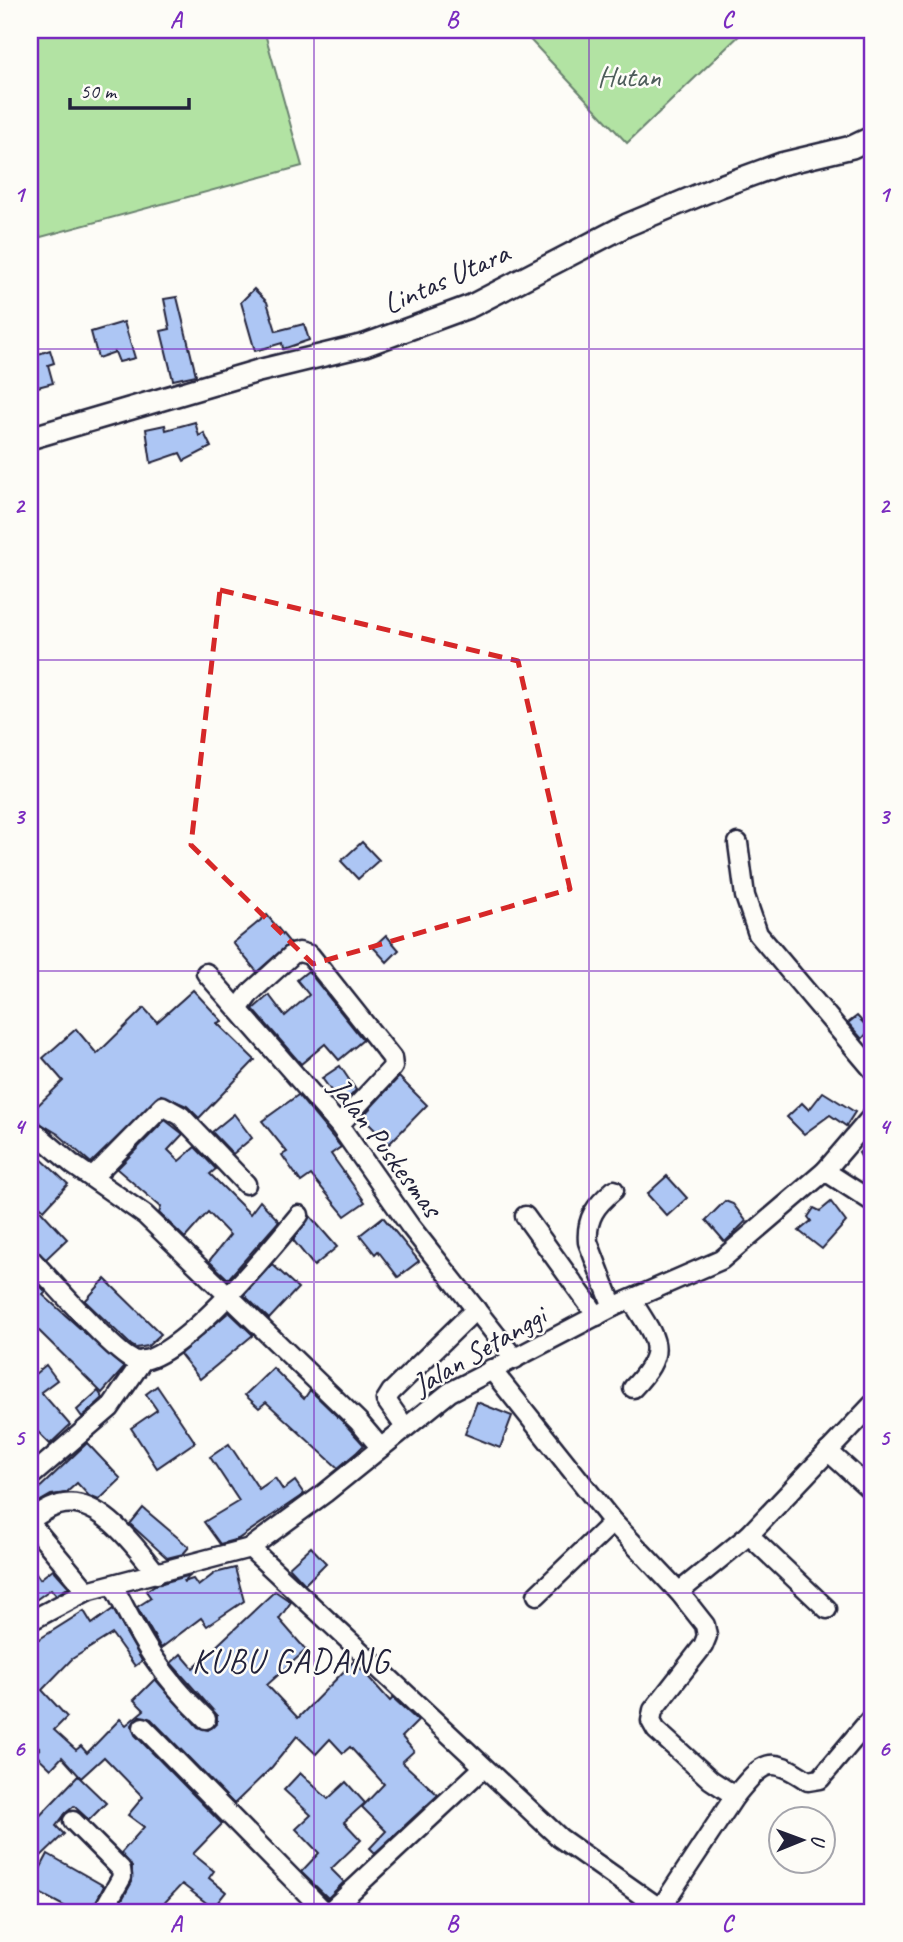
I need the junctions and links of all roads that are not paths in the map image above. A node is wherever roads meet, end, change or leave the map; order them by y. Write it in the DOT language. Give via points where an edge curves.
graph roads {
  1 [pos="873,137"];
  2 [pos="30,438"];
  3 [pos="738,843"];
  4 [pos="206,973"];
  5 [pos="238,1009"];
  6 [pos="873,1070"];
  7 [pos="873,1115"];
  8 [pos="339,1125"];
  9 [pos="30,1128"];
  10 [pos="825,1171"];
  11 [pos="93,1177"];
  12 [pos="246,1184"];
  13 [pos="614,1190"];
  14 [pos="873,1202"];
  15 [pos="299,1215"];
  16 [pos="525,1216"];
  17 [pos="30,1258"];
  18 [pos="229,1299"];
  19 [pos="632,1301"];
  20 [pos="476,1309"];
  21 [pos="605,1312"];
  22 [pos="515,1359"];
  23 [pos="143,1360"];
  24 [pos="491,1370"];
  25 [pos="633,1388"];
  26 [pos="873,1404"];
  27 [pos="405,1427"];
  28 [pos="380,1447"];
  29 [pos="828,1451"];
  30 [pos="30,1477"];
  31 [pos="873,1492"];
  32 [pos="30,1522"];
  33 [pos="613,1522"];
  34 [pos="749,1535"];
  35 [pos="250,1548"];
  36 [pos="158,1574"];
  37 [pos="113,1585"];
  38 [pos="88,1591"];
  39 [pos="680,1592"];
  40 [pos="537,1595"];
  41 [pos="828,1609"];
  42 [pos="30,1621"];
  43 [pos="873,1716"];
  44 [pos="205,1719"];
  45 [pos="143,1727"];
  46 [pos="483,1768"];
  47 [pos="735,1796"];
  48 [pos="73,1821"];
  49 [pos="663,1911"];
  50 [pos="102,1912"];
  51 [pos="327,1912"];
  1 -- 2 [label="street, Lintas Utara" via="718,187 627,225 471,306 365,345 258,371"];
  3 -- 6 [label="street" via="745,897 758,934"];
  4 -- 5 [label="street, Jalan Puskesmas"];
  5 -- 8 [label="street, Jalan Puskesmas"];
  5 -- 8 [label="street" via="293,954 310,955 392,1058 393,1068"];
  7 -- 10 [label="street, Jalan Setanggi"];
  8 -- 20 [label="street, Jalan Puskesmas"];
  9 -- 11 [label="street"];
  10 -- 14 [label="street"];
  10 -- 19 [label="street, Jalan Setanggi" via="721,1260"];
  11 -- 12 [label="street" via="163,1106 181,1116"];
  11 -- 18 [label="street" via="145,1215"];
  13 -- 21 [label="street" via="591,1214 587,1233"];
  15 -- 18 [label="street"];
  16 -- 21 [label="street"];
  17 -- 23 [label="street" via="110,1341 132,1360"];
  18 -- 23 [label="street" via="163,1351"];
  18 -- 28 [label="street"];
  19 -- 21 [label="street, Jalan Setanggi"];
  19 -- 25 [label="street" via="656,1349 654,1363"];
  20 -- 22 [label="street, Jalan Puskesmas"];
  20 -- 27 [label="street" via="386,1400"];
  21 -- 22 [label="street, Jalan Setanggi"];
  22 -- 24 [label="street, Jalan Setanggi"];
  23 -- 30 [label="street" via="110,1408"];
  24 -- 27 [label="street, Jalan Setanggi" via="450,1392"];
  24 -- 33 [label="street"];
  26 -- 29 [label="street"];
  27 -- 28 [label="street, Jalan Setanggi"];
  28 -- 35 [label="street, Jalan Setanggi"];
  29 -- 31 [label="street"];
  29 -- 34 [label="street"];
  32 -- 36 [label="street" via="56,1505 83,1506 120,1527"];
  32 -- 38 [label="street"];
  33 -- 39 [label="street"];
  33 -- 40 [label="street"];
  34 -- 39 [label="street"];
  34 -- 41 [label="street"];
  35 -- 36 [label="street, Jalan Setanggi"];
  35 -- 46 [label="street"];
  36 -- 37 [label="street, Jalan Setanggi"];
  37 -- 38 [label="street, Jalan Setanggi"];
  37 -- 44 [label="street" via="150,1658"];
  38 -- 42 [label="street, Jalan Setanggi"];
  39 -- 47 [label="street" via="705,1625 707,1636 653,1710 652,1725"];
  43 -- 47 [label="street" via="820,1779 808,1782 789,1768 768,1764"];
  45 -- 51 [label="street"];
  46 -- 49 [label="street" via="560,1838"];
  46 -- 51 [label="street"];
  47 -- 49 [label="street"];
  48 -- 50 [label="street" via="121,1869 122,1877"];
}
